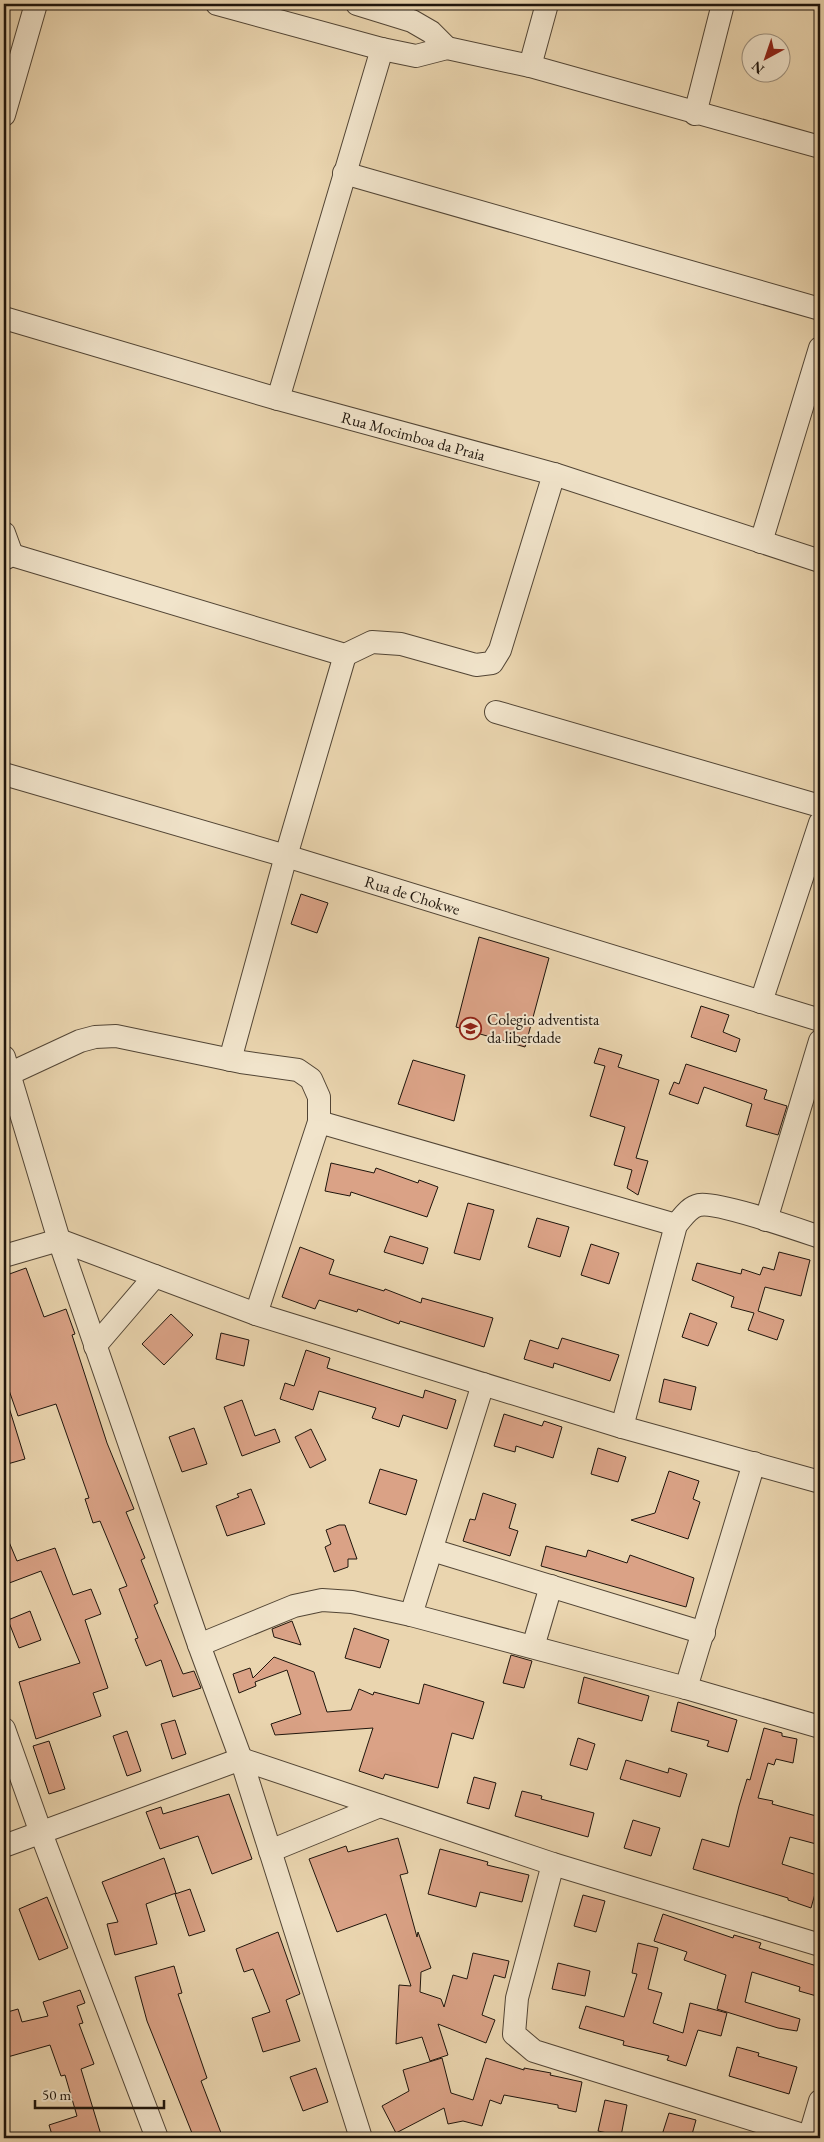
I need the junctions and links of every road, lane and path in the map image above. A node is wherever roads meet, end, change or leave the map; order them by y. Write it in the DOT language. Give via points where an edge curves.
graph roads {
  1 [pos="36,4"];
  2 [pos="217,4"];
  3 [pos="547,4"];
  4 [pos="723,4"];
  5 [pos="365,5"];
  6 [pos="447,48"];
  7 [pos="382,49"];
  8 [pos="530,66"];
  9 [pos="695,114"];
  10 [pos="4,115"];
  11 [pos="820,148"];
  12 [pos="344,173"];
  13 [pos="820,310"];
  14 [pos="4,318"];
  15 [pos="820,348"];
  16 [pos="278,399"];
  17 [pos="554,474"];
  18 [pos="4,533"];
  19 [pos="761,542"];
  20 [pos="8,557"];
  21 [pos="820,561"];
  22 [pos="345,655"];
  23 [pos="496,712"];
  24 [pos="4,774"];
  25 [pos="820,806"];
  26 [pos="820,823"];
  27 [pos="286,856"];
  28 [pos="761,1002"];
  29 [pos="820,1020"];
  30 [pos="820,1041"];
  31 [pos="230,1060"];
  32 [pos="6,1065"];
  33 [pos="319,1122"];
  34 [pos="766,1220"];
  35 [pos="676,1225"];
  36 [pos="820,1237"];
  37 [pos="58,1240"];
  38 [pos="4,1256"];
  39 [pos="155,1276"];
  40 [pos="256,1314"];
  41 [pos="95,1346"];
  42 [pos="483,1384"];
  43 [pos="622,1427"];
  44 [pos="754,1462"];
  45 [pos="820,1482"];
  46 [pos="432,1550"];
  47 [pos="551,1586"];
  48 [pos="412,1615"];
  49 [pos="704,1633"];
  50 [pos="199,1645"];
  51 [pos="533,1647"];
  52 [pos="686,1688"];
  53 [pos="820,1726"];
  54 [pos="4,1729"];
  55 [pos="241,1759"];
  56 [pos="380,1806"];
  57 [pos="41,1833"];
  58 [pos="4,1846"];
  59 [pos="270,1851"];
  60 [pos="552,1864"];
  61 [pos="820,1945"];
  62 [pos="820,2101"];
  63 [pos="809,2137"];
  64 [pos="157,2138"];
  65 [pos="362,2138"];
  1 -- 10 [label="street"];
  2 -- 7 [label="street"];
  3 -- 8 [label="street"];
  4 -- 9 [label="street"];
  5 -- 6 [label="street" via="412,21 431,32"];
  6 -- 7 [label="street" via="416,56"];
  6 -- 8 [label="street"];
  7 -- 12 [label="street"];
  8 -- 9 [label="street"];
  9 -- 11 [label="street"];
  12 -- 13 [label="street"];
  12 -- 16 [label="street"];
  14 -- 16 [label="street, Rua Mocimboa da Praia"];
  15 -- 19 [label="street"];
  16 -- 17 [label="street, Rua Mocimboa da Praia"];
  17 -- 19 [label="street, Rua Mocimboa da Praia"];
  17 -- 22 [label="street" via="500,650 492,663 476,666 401,644 372,642"];
  18 -- 20 [label="street"];
  19 -- 21 [label="street, Rua Mocimboa da Praia"];
  20 -- 22 [label="street"];
  22 -- 27 [label="street"];
  23 -- 25 [label="street"];
  24 -- 27 [label="street, Rua de Chokwe"];
  26 -- 28 [label="street"];
  27 -- 28 [label="street, Rua de Chokwe"];
  27 -- 31 [label="street"];
  28 -- 29 [label="street, Rua de Chokwe"];
  30 -- 34 [label="street"];
  31 -- 32 [label="street" via="103,1036"];
  31 -- 33 [label="street" via="298,1070 311,1079 319,1097"];
  32 -- 37 [label="street"];
  33 -- 35 [label="street"];
  33 -- 40 [label="street"];
  34 -- 35 [label="street" via="702,1204 695,1206"];
  34 -- 36 [label="street"];
  35 -- 43 [label="street"];
  37 -- 38 [label="street"];
  37 -- 39 [label="street"];
  37 -- 41 [label="street"];
  39 -- 40 [label="street"];
  39 -- 41 [label="street"];
  40 -- 42 [label="street"];
  41 -- 50 [label="street"];
  42 -- 43 [label="street"];
  42 -- 46 [label="street"];
  43 -- 44 [label="street"];
  44 -- 45 [label="street"];
  44 -- 49 [label="street"];
  46 -- 47 [label="street"];
  46 -- 48 [label="street"];
  47 -- 49 [label="street"];
  47 -- 51 [label="street"];
  48 -- 50 [label="street" via="352,1602 322,1600 294,1606"];
  48 -- 51 [label="street"];
  49 -- 52 [label="street"];
  50 -- 55 [label="street"];
  51 -- 52 [label="street"];
  52 -- 53 [label="street"];
  54 -- 57 [label="street"];
  55 -- 56 [label="street"];
  55 -- 57 [label="street"];
  55 -- 59 [label="street"];
  56 -- 59 [label="street"];
  56 -- 60 [label="street"];
  57 -- 58 [label="street"];
  57 -- 64 [label="street"];
  59 -- 65 [label="street"];
  60 -- 61 [label="street"];
  60 -- 63 [label="street" via="517,1998 514,2034 534,2051"];
  62 -- 63 [label="street"];
}
